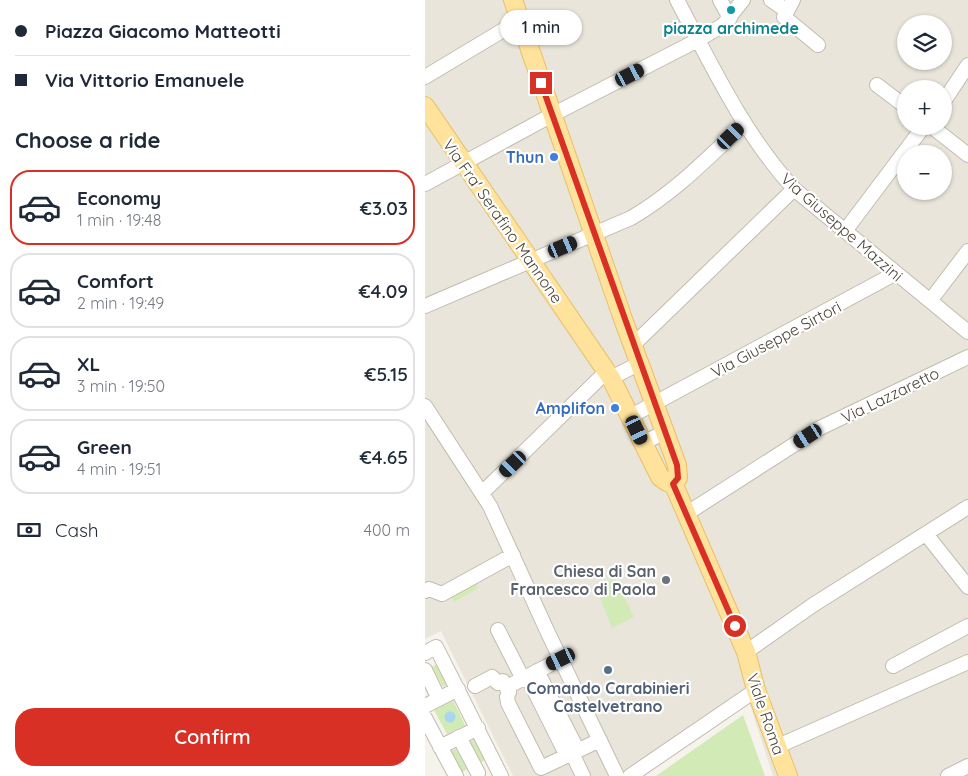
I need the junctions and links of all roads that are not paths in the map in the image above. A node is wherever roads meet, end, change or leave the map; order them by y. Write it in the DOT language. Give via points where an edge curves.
graph roads {
  1 [pos="513,0"];
  2 [pos="677,0"];
  3 [pos="720,0"];
  4 [pos="743,0"];
  5 [pos="771,0"];
  6 [pos="790,5"];
  7 [pos="730,18"];
  8 [pos="520,20"];
  9 [pos="699,40"];
  10 [pos="818,45"];
  11 [pos="968,65"];
  12 [pos="425,77"];
  13 [pos="877,84"];
  14 [pos="952,89"];
  15 [pos="897,100"];
  16 [pos="425,106"];
  17 [pos="552,115"];
  18 [pos="744,124"];
  19 [pos="917,135"];
  20 [pos="942,135"];
  21 [pos="968,155"];
  22 [pos="463,163"];
  23 [pos="425,184"];
  24 [pos="794,189"];
  25 [pos="845,231"];
  26 [pos="594,234"];
  27 [pos="968,251"];
  28 [pos="531,261"];
  29 [pos="896,273"];
  30 [pos="930,301"];
  31 [pos="425,306"];
  32 [pos="968,332"];
  33 [pos="633,345"];
  34 [pos="968,357"];
  35 [pos="640,364"];
  36 [pos="609,375"];
  37 [pos="655,404"];
  38 [pos="425,406"];
  39 [pos="631,416"];
  40 [pos="665,432"];
  41 [pos="643,443"];
  42 [pos="673,484"];
  43 [pos="483,493"];
  44 [pos="968,507"];
  45 [pos="686,514"];
  46 [pos="926,534"];
  47 [pos="513,555"];
  48 [pos="968,587"];
  49 [pos="425,591"];
  50 [pos="968,626"];
  51 [pos="498,630"];
  52 [pos="746,652"];
  53 [pos="425,653"];
  54 [pos="561,659"];
  55 [pos="968,662"];
  56 [pos="893,666"];
  57 [pos="425,670"];
  58 [pos="529,675"];
  59 [pos="475,686"];
  60 [pos="507,687"];
  61 [pos="458,689"];
  62 [pos="756,690"];
  63 [pos="439,699"];
  64 [pos="425,706"];
  65 [pos="425,718"];
  66 [pos="478,728"];
  67 [pos="459,737"];
  68 [pos="600,740"];
  69 [pos="440,747"];
  70 [pos="777,747"];
  71 [pos="572,753"];
  72 [pos="968,766"];
  73 [pos="499,770"];
  74 [pos="476,775"];
  75 [pos="456,776"];
  76 [pos="583,776"];
  77 [pos="617,776"];
  78 [pos="630,776"];
  79 [pos="788,776"];
  80 [pos="948,776"];
  1 -- 8 [label="main road"];
  2 -- 9 [label="street, Via Giuseppe Mazzini"];
  3 -- 7 [label="street"];
  4 -- 7 [label="street"];
  5 -- 6 [label="street"];
  6 -- 10 [label="street" via="784,17"];
  7 -- 9 [label="street"];
  8 -- 12 [label="street"];
  8 -- 17 [label="main road"];
  9 -- 17 [label="street"];
  9 -- 18 [label="street, Via Giuseppe Mazzini"];
  11 -- 14 [label="street"];
  13 -- 15 [label="street"];
  16 -- 22 [label="main road, Via Fra' Serafino Mannone"];
  17 -- 22 [label="street"];
  17 -- 26 [label="main road"];
  18 -- 24 [label="street, Via Giuseppe Mazzini" via="776,170"];
  18 -- 26 [label="street" via="658,202"];
  19 -- 25 [label="street"];
  20 -- 21 [label="street"];
  22 -- 23 [label="street"];
  22 -- 28 [label="main road, Via Fra' Serafino Mannone"];
  24 -- 25 [label="street, Via Giuseppe Mazzini"];
  24 -- 33 [label="street"];
  25 -- 29 [label="street, Via Giuseppe Mazzini"];
  26 -- 28 [label="street"];
  26 -- 33 [label="main road"];
  27 -- 30 [label="street"];
  28 -- 31 [label="street"];
  28 -- 36 [label="main road, Via Fra' Serafino Mannone"];
  29 -- 30 [label="street, Via Giuseppe Mazzini"];
  29 -- 37 [label="street, Via Giuseppe Sirtori"];
  30 -- 32 [label="street, Via Giuseppe Mazzini"];
  33 -- 35 [label="main road"];
  34 -- 45 [label="street, Via Lazzaretto" via="821,428"];
  35 -- 36 [label="street"];
  35 -- 37 [label="main road"];
  36 -- 39 [label="main road, Via Fra' Serafino Mannone"];
  36 -- 43 [label="street"];
  37 -- 39 [label="street, Via Giuseppe Sirtori"];
  37 -- 40 [label="main road"];
  38 -- 43 [label="street"];
  39 -- 41 [label="main road, Via Fra' Serafino Mannone"];
  40 -- 41 [label="street"];
  40 -- 42 [label="main road" via="679,472"];
  41 -- 42 [label="main road, Via Fra' Serafino Mannone" via="660,477"];
  42 -- 45 [label="main road, Viale Roma"];
  43 -- 47 [label="street"];
  44 -- 46 [label="street"];
  45 -- 52 [label="main road, Viale Roma"];
  46 -- 48 [label="street"];
  46 -- 52 [label="street" via="813,605"];
  47 -- 49 [label="street" via="442,594 429,589"];
  47 -- 54 [label="street"];
  50 -- 56 [label="street"];
  51 -- 58 [label="street"];
  52 -- 62 [label="main road, Viale Roma"];
  53 -- 61 [label="street" via="436,647"];
  54 -- 58 [label="street"];
  54 -- 68 [label="street"];
  55 -- 70 [label="street"];
  57 -- 63 [label="street"];
  58 -- 60 [label="street"];
  58 -- 71 [label="street" via="564,750"];
  59 -- 60 [label="street" via="492,677 499,683 503,681"];
  60 -- 71 [label="street" via="508,703 541,768"];
  61 -- 63 [label="street"];
  61 -- 66 [label="street"];
  62 -- 70 [label="main road, Viale Roma"];
  62 -- 78 [label="street"];
  63 -- 64 [label="street"];
  65 -- 69 [label="street"];
  66 -- 67 [label="street"];
  66 -- 73 [label="street"];
  67 -- 69 [label="street"];
  67 -- 74 [label="street"];
  68 -- 71 [label="street"];
  68 -- 77 [label="street"];
  69 -- 75 [label="street"];
  70 -- 79 [label="main road, Viale Roma"];
  71 -- 76 [label="street"];
  72 -- 80 [label="street"];
  73 -- 74 [label="street"];
}
